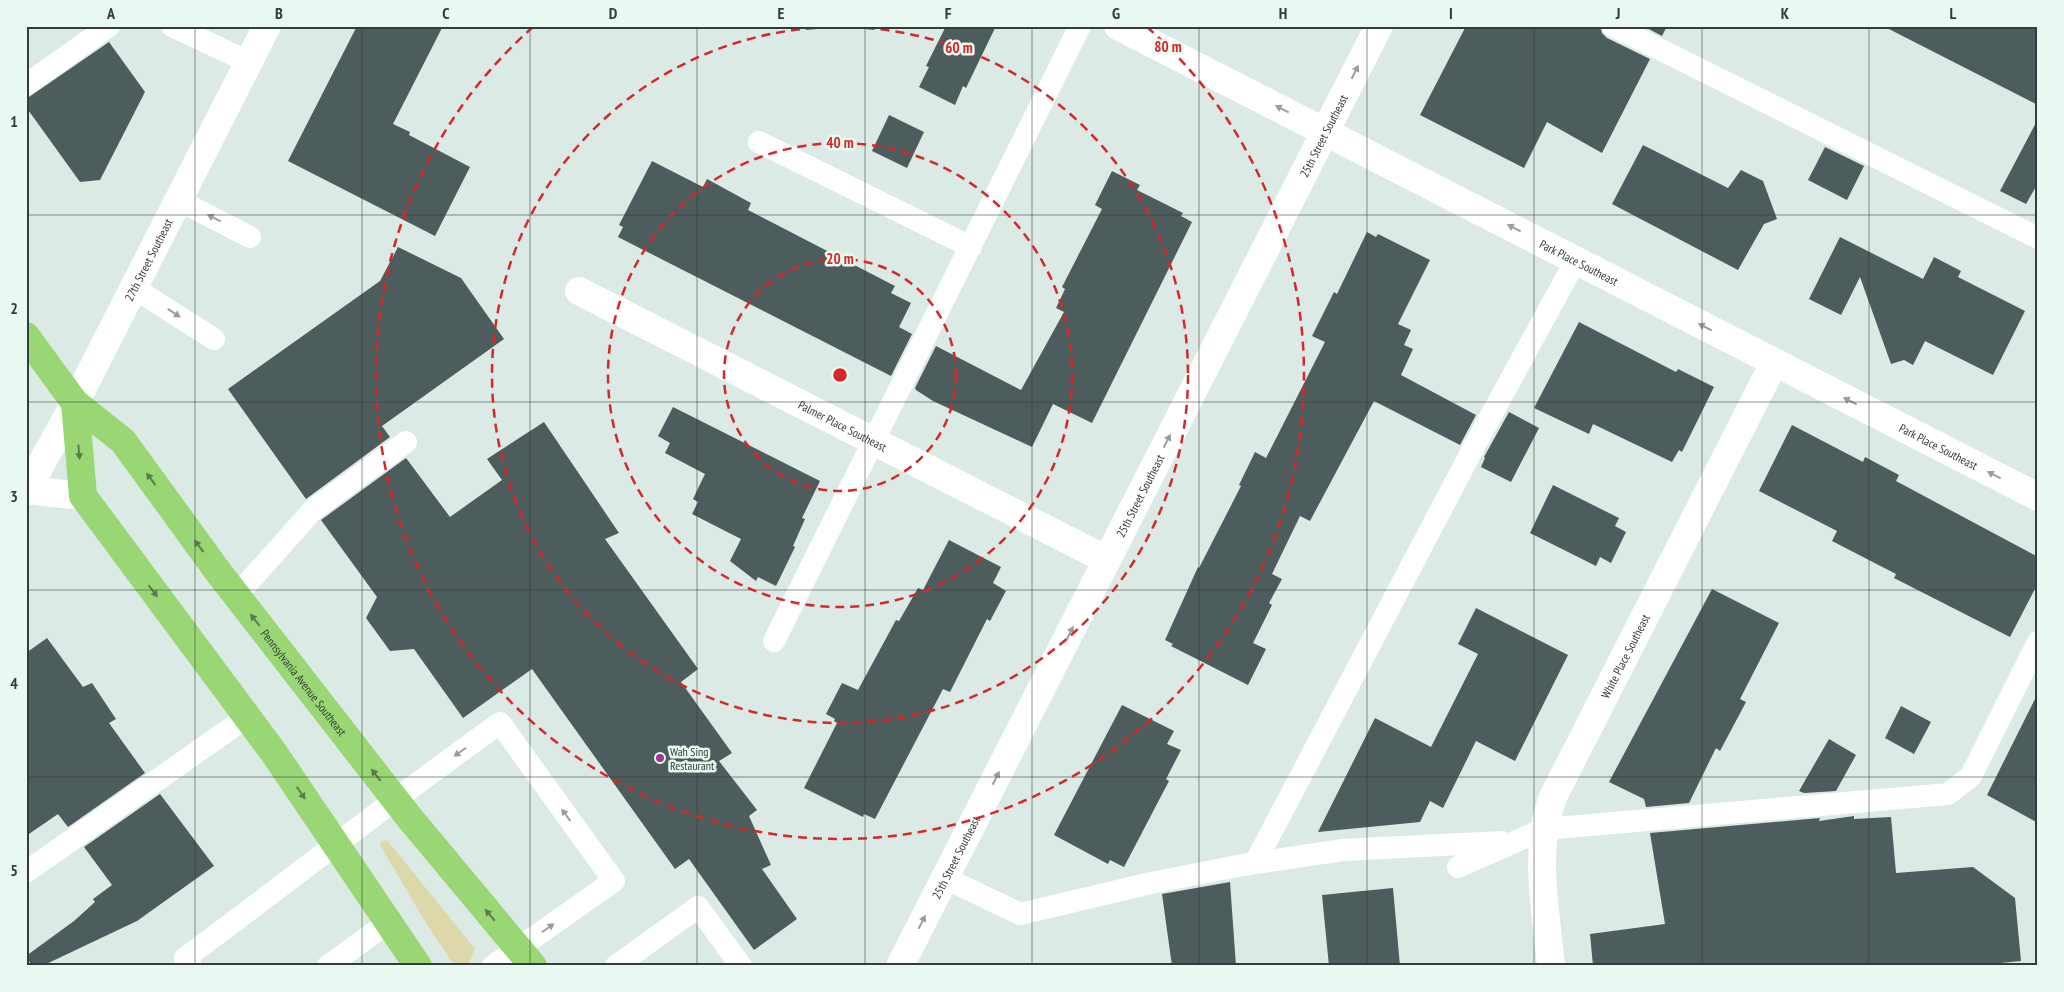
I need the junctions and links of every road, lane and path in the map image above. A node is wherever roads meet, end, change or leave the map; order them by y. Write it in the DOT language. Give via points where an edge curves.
graph roads {
  1 [pos="109,26"];
  2 [pos="267,26"];
  3 [pos="1080,26"];
  4 [pos="1118,26"];
  5 [pos="1379,26"];
  6 [pos="1613,26"];
  7 [pos="174,27"];
  8 [pos="248,62"];
  9 [pos="26,85"];
  10 [pos="1325,131"];
  11 [pos="759,142"];
  12 [pos="178,200"];
  13 [pos="250,236"];
  14 [pos="2038,238"];
  15 [pos="971,247"];
  16 [pos="1576,260"];
  17 [pos="134,288"];
  18 [pos="579,291"];
  19 [pos="26,336"];
  20 [pos="214,339"];
  21 [pos="1774,363"];
  22 [pos="75,403"];
  23 [pos="875,441"];
  24 [pos="406,442"];
  25 [pos="26,490"];
  26 [pos="83,496"];
  27 [pos="2038,497"];
  28 [pos="1107,560"];
  29 [pos="236,596"];
  30 [pos="774,641"];
  31 [pos="2038,642"];
  32 [pos="247,717"];
  33 [pos="394,798"];
  34 [pos="1544,829"];
  35 [pos="1518,841"];
  36 [pos="337,846"];
  37 [pos="1254,863"];
  38 [pos="1458,867"];
  39 [pos="26,872"];
  40 [pos="945,878"];
  41 [pos="389,922"];
  42 [pos="525,957"];
  43 [pos="190,966"];
  44 [pos="328,966"];
  45 [pos="418,966"];
  46 [pos="494,966"];
  47 [pos="616,966"];
  48 [pos="741,966"];
  49 [pos="900,966"];
  50 [pos="1551,966"];
  1 -- 9 [label="lane"];
  2 -- 8 [label="street, 27th Street Southeast"];
  3 -- 15 [label="lane"];
  10 -- 4 [label="street, Park Place Southeast, one-way"];
  10 -- 5 [label="street, 25th Street Southeast, one-way"];
  6 -- 14 [label="lane"];
  7 -- 8 [label="lane"];
  8 -- 12 [label="street, 27th Street Southeast"];
  16 -- 10 [label="street, Park Place Southeast, one-way"];
  28 -- 10 [label="street, 25th Street Southeast, one-way"];
  11 -- 15 [label="lane"];
  13 -- 12 [label="lane, one-way"];
  12 -- 17 [label="street, 27th Street Southeast"];
  15 -- 23 [label="lane"];
  21 -- 16 [label="street, Park Place Southeast, one-way"];
  16 -- 37 [label="lane"];
  17 -- 20 [label="lane, one-way"];
  17 -- 22 [label="street, 27th Street Southeast"];
  18 -- 23 [label="street, Palmer Place Southeast"];
  19 -- 22 [label="highway, Pennsylvania Avenue Southeast"];
  27 -- 21 [label="street, Park Place Southeast, one-way"];
  21 -- 34 [label="street, White Place Southeast" via="1558,785"];
  22 -- 25 [label="street, 27th Street Southeast"];
  22 -- 26 [label="highway, one-way"];
  29 -- 22 [label="highway, Pennsylvania Avenue Southeast, one-way" via="123,441"];
  23 -- 28 [label="street, Palmer Place Southeast"];
  23 -- 30 [label="lane"];
  24 -- 29 [label="lane" via="313,510"];
  25 -- 26 [label="street"];
  26 -- 32 [label="highway, one-way"];
  40 -- 28 [label="street, 25th Street Southeast, one-way"];
  33 -- 29 [label="highway, Pennsylvania Avenue Southeast, one-way"];
  31 -- 34 [label="lane" via="1971,776 1948,794"];
  32 -- 36 [label="highway, one-way"];
  32 -- 39 [label="lane"];
  33 -- 36 [label="lane"];
  42 -- 33 [label="highway, Pennsylvania Avenue Southeast, one-way"];
  42 -- 33 [label="lane, one-way" via="614,881 500,723"];
  34 -- 35 [label="lane"];
  34 -- 50 [label="street, White Place Southeast" via="1540,860"];
  35 -- 37 [label="lane" via="1343,850"];
  35 -- 38 [label="lane"];
  36 -- 41 [label="highway"];
  36 -- 43 [label="lane" via="185,958"];
  37 -- 40 [label="lane" via="1020,914"];
  49 -- 40 [label="street, 25th Street Southeast, one-way"];
  41 -- 44 [label="lane"];
  41 -- 45 [label="highway"];
  42 -- 46 [label="lane"];
  47 -- 48 [label="lane" via="698,907"];
}
